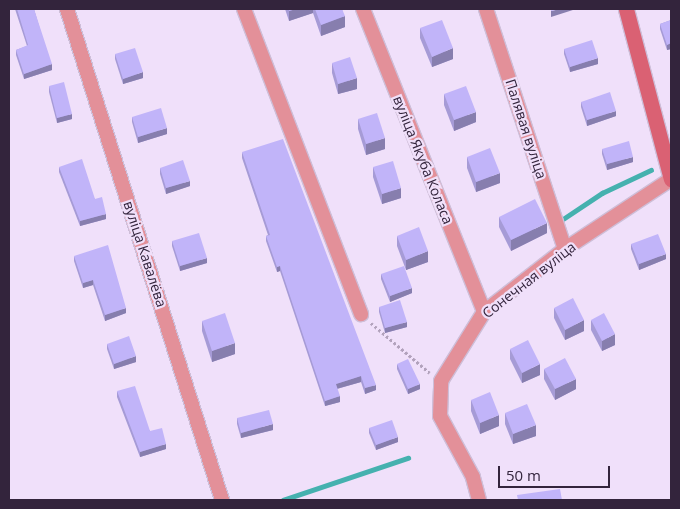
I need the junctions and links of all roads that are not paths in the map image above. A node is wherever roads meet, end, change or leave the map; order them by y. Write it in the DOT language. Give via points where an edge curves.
graph roads {
  1 [pos="67,9"];
  2 [pos="244,9"];
  3 [pos="363,9"];
  4 [pos="486,9"];
  5 [pos="626,9"];
  6 [pos="671,179"];
  7 [pos="565,249"];
  8 [pos="484,312"];
  9 [pos="361,314"];
  10 [pos="222,500"];
  11 [pos="479,500"];
  1 -- 10 [label="street, вуліца Кавалёва"];
  2 -- 9 [label="street"];
  3 -- 8 [label="street, вуліца Якуба Коласа"];
  4 -- 7 [label="street, Палявая вуліца"];
  5 -- 6 [label="street"];
  6 -- 7 [label="street, Сонечная вуліца"];
  7 -- 8 [label="street, Сонечная вуліца"];
  8 -- 11 [label="street, Сонечная вуліца" via="440,381 440,416 473,478"];
}
